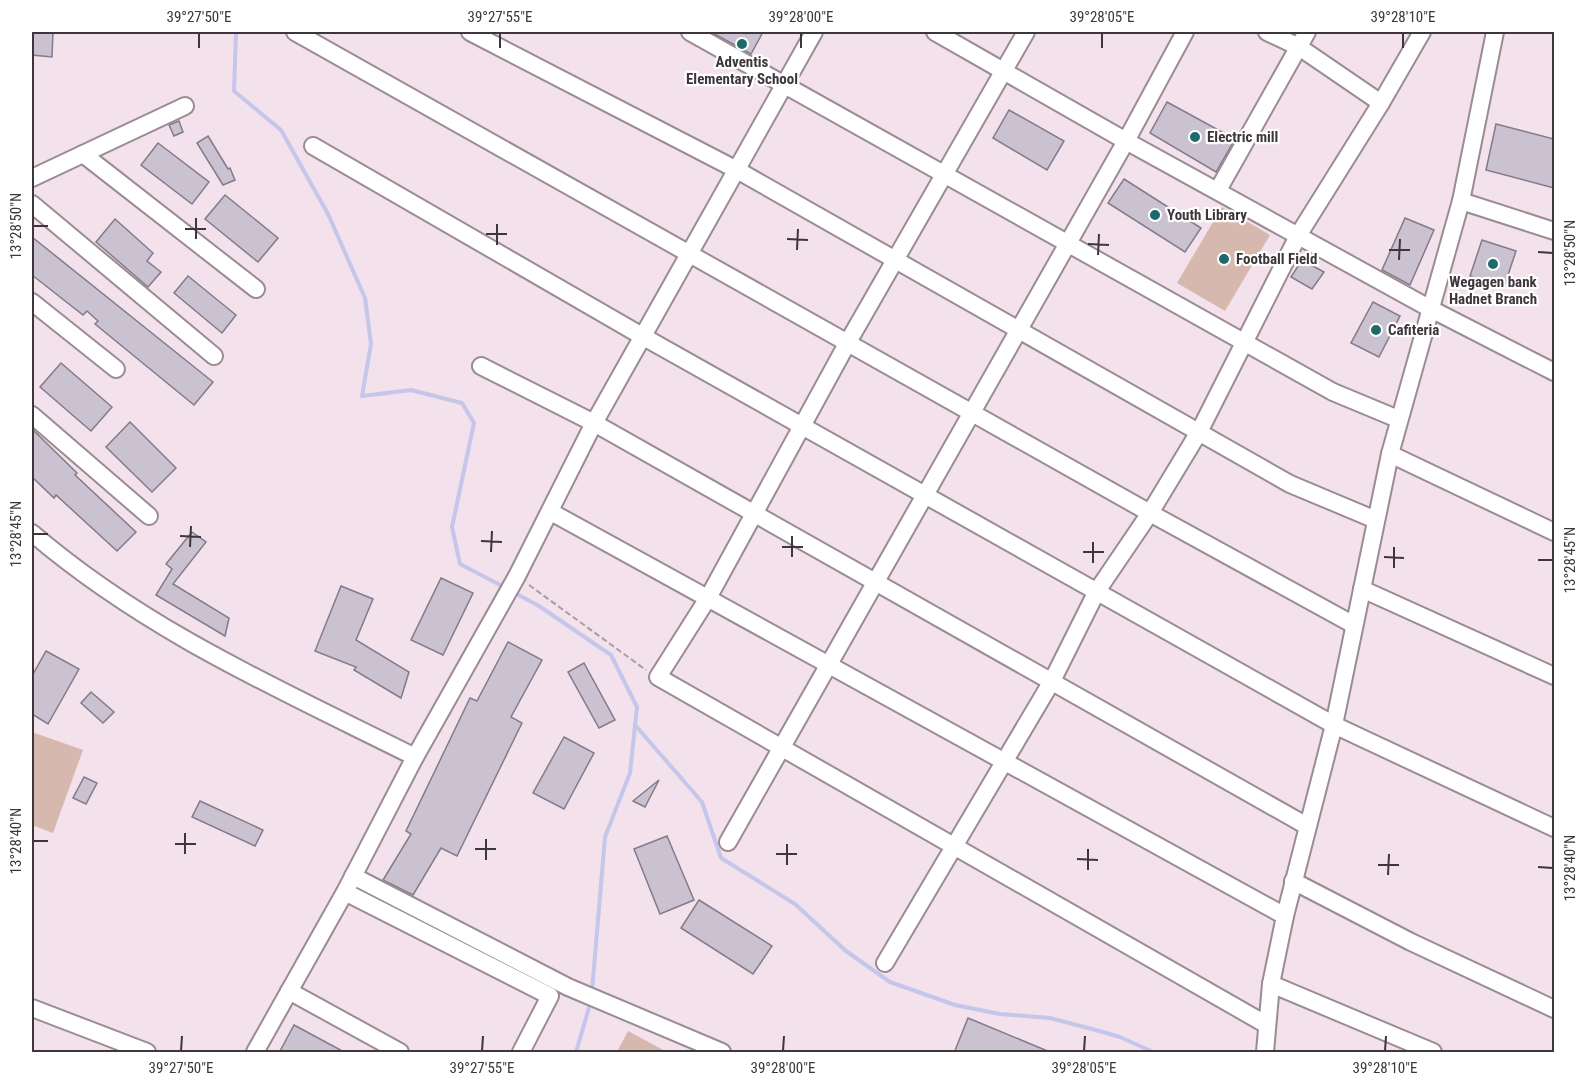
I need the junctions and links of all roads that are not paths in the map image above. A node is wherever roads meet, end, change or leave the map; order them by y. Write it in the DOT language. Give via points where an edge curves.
graph roads {
  1 [pos="295,32"];
  2 [pos="471,32"];
  3 [pos="690,32"];
  4 [pos="814,32"];
  5 [pos="936,32"];
  6 [pos="1026,32"];
  7 [pos="1185,32"];
  8 [pos="1267,32"];
  9 [pos="1307,32"];
  10 [pos="1422,32"];
  11 [pos="1495,32"];
  12 [pos="1299,47"];
  13 [pos="1005,70"];
  14 [pos="786,85"];
  15 [pos="1381,103"];
  16 [pos="185,106"];
  17 [pos="1126,141"];
  18 [pos="313,146"];
  19 [pos="83,154"];
  20 [pos="737,170"];
  21 [pos="946,173"];
  22 [pos="32,178"];
  23 [pos="1218,190"];
  24 [pos="1461,201"];
  25 [pos="32,204"];
  26 [pos="1554,231"];
  27 [pos="1299,234"];
  28 [pos="1067,244"];
  29 [pos="688,254"];
  30 [pos="896,260"];
  31 [pos="256,289"];
  32 [pos="32,302"];
  33 [pos="1429,308"];
  34 [pos="1019,330"];
  35 [pos="642,336"];
  36 [pos="848,342"];
  37 [pos="1243,342"];
  38 [pos="214,356"];
  39 [pos="481,366"];
  40 [pos="116,369"];
  41 [pos="1554,372"];
  42 [pos="972,411"];
  43 [pos="32,415"];
  44 [pos="1398,419"];
  45 [pos="594,423"];
  46 [pos="802,426"];
  47 [pos="1199,432"];
  48 [pos="1390,454"];
  49 [pos="926,496"];
  50 [pos="551,512"];
  51 [pos="1150,513"];
  52 [pos="755,514"];
  53 [pos="149,516"];
  54 [pos="1376,520"];
  55 [pos="1554,532"];
  56 [pos="32,533"];
  57 [pos="877,582"];
  58 [pos="1362,589"];
  59 [pos="1097,591"];
  60 [pos="708,598"];
  61 [pos="1354,625"];
  62 [pos="829,665"];
  63 [pos="1554,676"];
  64 [pos="1052,681"];
  65 [pos="1334,725"];
  66 [pos="780,747"];
  67 [pos="415,756"];
  68 [pos="1003,760"];
  69 [pos="1307,826"];
  70 [pos="1554,828"];
  71 [pos="728,842"];
  72 [pos="954,846"];
  73 [pos="353,876"];
  74 [pos="1293,881"];
  75 [pos="345,892"];
  76 [pos="1285,916"];
  77 [pos="885,963"];
  78 [pos="1271,984"];
  79 [pos="289,991"];
  80 [pos="32,1008"];
  81 [pos="1554,1010"];
  82 [pos="1267,1025"];
  83 [pos="380,1048"];
  84 [pos="147,1053"];
  85 [pos="255,1053"];
  86 [pos="400,1053"];
  87 [pos="521,1053"];
  88 [pos="722,1053"];
  89 [pos="1265,1053"];
  90 [pos="1433,1053"];
  1 -- 29 [label="street"];
  2 -- 20 [label="street"];
  3 -- 14 [label="street"];
  4 -- 14 [label="street"];
  5 -- 13 [label="street"];
  6 -- 13 [label="street"];
  7 -- 17 [label="street"];
  8 -- 12 [label="street"];
  9 -- 12 [label="street"];
  10 -- 15 [label="street"];
  11 -- 24 [label="street"];
  12 -- 15 [label="street"];
  12 -- 23 [label="street"];
  13 -- 17 [label="street"];
  13 -- 21 [label="street"];
  14 -- 20 [label="street"];
  14 -- 21 [label="street"];
  15 -- 27 [label="street"];
  16 -- 19 [label="street"];
  17 -- 23 [label="street"];
  17 -- 28 [label="street"];
  18 -- 35 [label="street"];
  19 -- 22 [label="street"];
  19 -- 31 [label="street"];
  20 -- 29 [label="street"];
  20 -- 30 [label="street"];
  21 -- 28 [label="street"];
  21 -- 30 [label="street"];
  23 -- 27 [label="street"];
  24 -- 26 [label="street"];
  24 -- 33 [label="street"];
  25 -- 38 [label="street"];
  27 -- 33 [label="street"];
  27 -- 37 [label="street"];
  28 -- 34 [label="street"];
  28 -- 37 [label="street"];
  29 -- 35 [label="street"];
  29 -- 36 [label="street"];
  30 -- 34 [label="street"];
  30 -- 36 [label="street"];
  32 -- 40 [label="street"];
  33 -- 41 [label="street"];
  33 -- 44 [label="street"];
  34 -- 42 [label="street"];
  34 -- 47 [label="street"];
  35 -- 45 [label="street"];
  35 -- 46 [label="street"];
  36 -- 42 [label="street"];
  36 -- 46 [label="street"];
  37 -- 44 [label="street" via="1333,392"];
  37 -- 47 [label="street"];
  39 -- 45 [label="street"];
  42 -- 49 [label="street"];
  42 -- 51 [label="street"];
  43 -- 53 [label="street"];
  44 -- 48 [label="street"];
  45 -- 50 [label="street"];
  45 -- 52 [label="street"];
  46 -- 49 [label="street"];
  46 -- 52 [label="street"];
  47 -- 51 [label="street"];
  47 -- 54 [label="street" via="1290,484"];
  48 -- 54 [label="street"];
  48 -- 55 [label="street"];
  49 -- 57 [label="street"];
  49 -- 59 [label="street"];
  50 -- 60 [label="street"];
  50 -- 67 [label="street"];
  51 -- 59 [label="street"];
  51 -- 61 [label="street"];
  52 -- 57 [label="street"];
  52 -- 60 [label="street"];
  54 -- 58 [label="street"];
  56 -- 67 [label="street" via="82,575 171,633"];
  57 -- 62 [label="street"];
  57 -- 64 [label="street"];
  58 -- 61 [label="street"];
  58 -- 63 [label="street"];
  59 -- 64 [label="street"];
  59 -- 65 [label="street"];
  60 -- 62 [label="street"];
  60 -- 66 [label="street" via="658,677"];
  61 -- 65 [label="street"];
  62 -- 66 [label="street"];
  62 -- 68 [label="street"];
  64 -- 68 [label="street"];
  64 -- 69 [label="street"];
  65 -- 69 [label="street"];
  65 -- 70 [label="street"];
  66 -- 71 [label="street"];
  66 -- 72 [label="street"];
  67 -- 73 [label="street"];
  68 -- 72 [label="street"];
  68 -- 76 [label="street"];
  69 -- 74 [label="street"];
  72 -- 77 [label="street"];
  72 -- 82 [label="street"];
  73 -- 75 [label="street"];
  73 -- 88 [label="street" via="568,987"];
  74 -- 76 [label="street"];
  74 -- 81 [label="street"];
  75 -- 79 [label="street"];
  75 -- 87 [label="street" via="550,996"];
  76 -- 78 [label="street"];
  78 -- 82 [label="street"];
  78 -- 90 [label="street"];
  79 -- 83 [label="street"];
  79 -- 85 [label="street"];
  80 -- 84 [label="street"];
  82 -- 89 [label="street"];
  83 -- 86 [label="street"];
}
